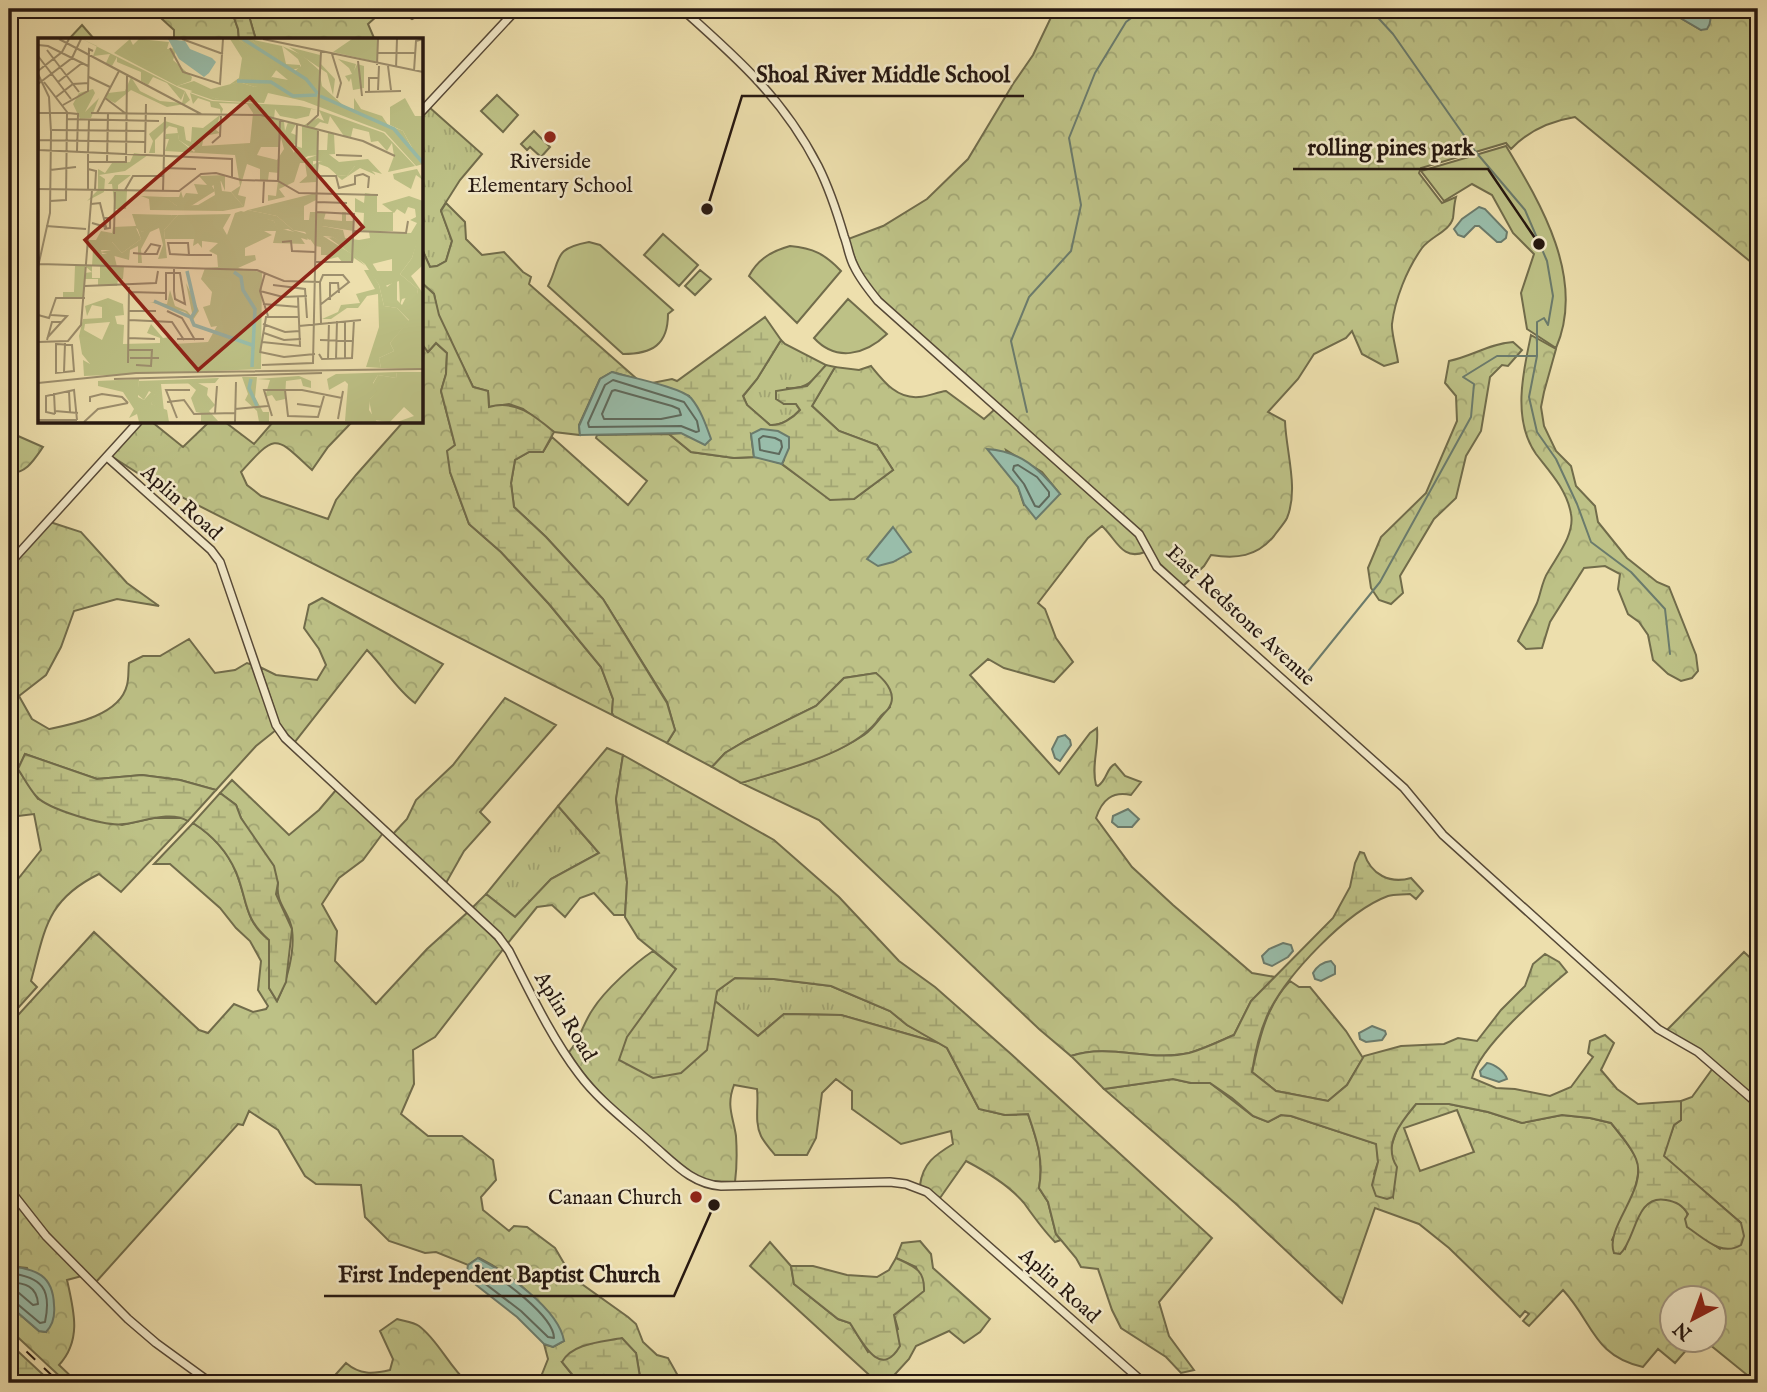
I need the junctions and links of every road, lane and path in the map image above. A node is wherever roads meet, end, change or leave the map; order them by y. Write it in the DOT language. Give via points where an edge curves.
graph roads {
  1 [pos="517,9"];
  2 [pos="682,9"];
  3 [pos="424,109"];
  4 [pos="136,424"];
  5 [pos="107,457"];
  6 [pos="9,564"];
  7 [pos="1758,1104"];
  8 [pos="9,1189"];
  9 [pos="211,1383"];
  10 [pos="1144,1383"];
  1 -- 3 [label="street"];
  2 -- 7 [label="street, East Redstone Avenue" via="743,63 796,129 830,194 852,264 878,301 1139,534 1157,567 1404,788 1443,835 1658,1029 1698,1052"];
  4 -- 5 [label="street"];
  5 -- 6 [label="street"];
  5 -- 10 [label="street, Aplin Road" via="220,562 276,725 285,738 498,936 573,1065 624,1119 689,1175 707,1184 890,1182 927,1192"];
  8 -- 9 [label="street" via="46,1236 128,1319"];
}
